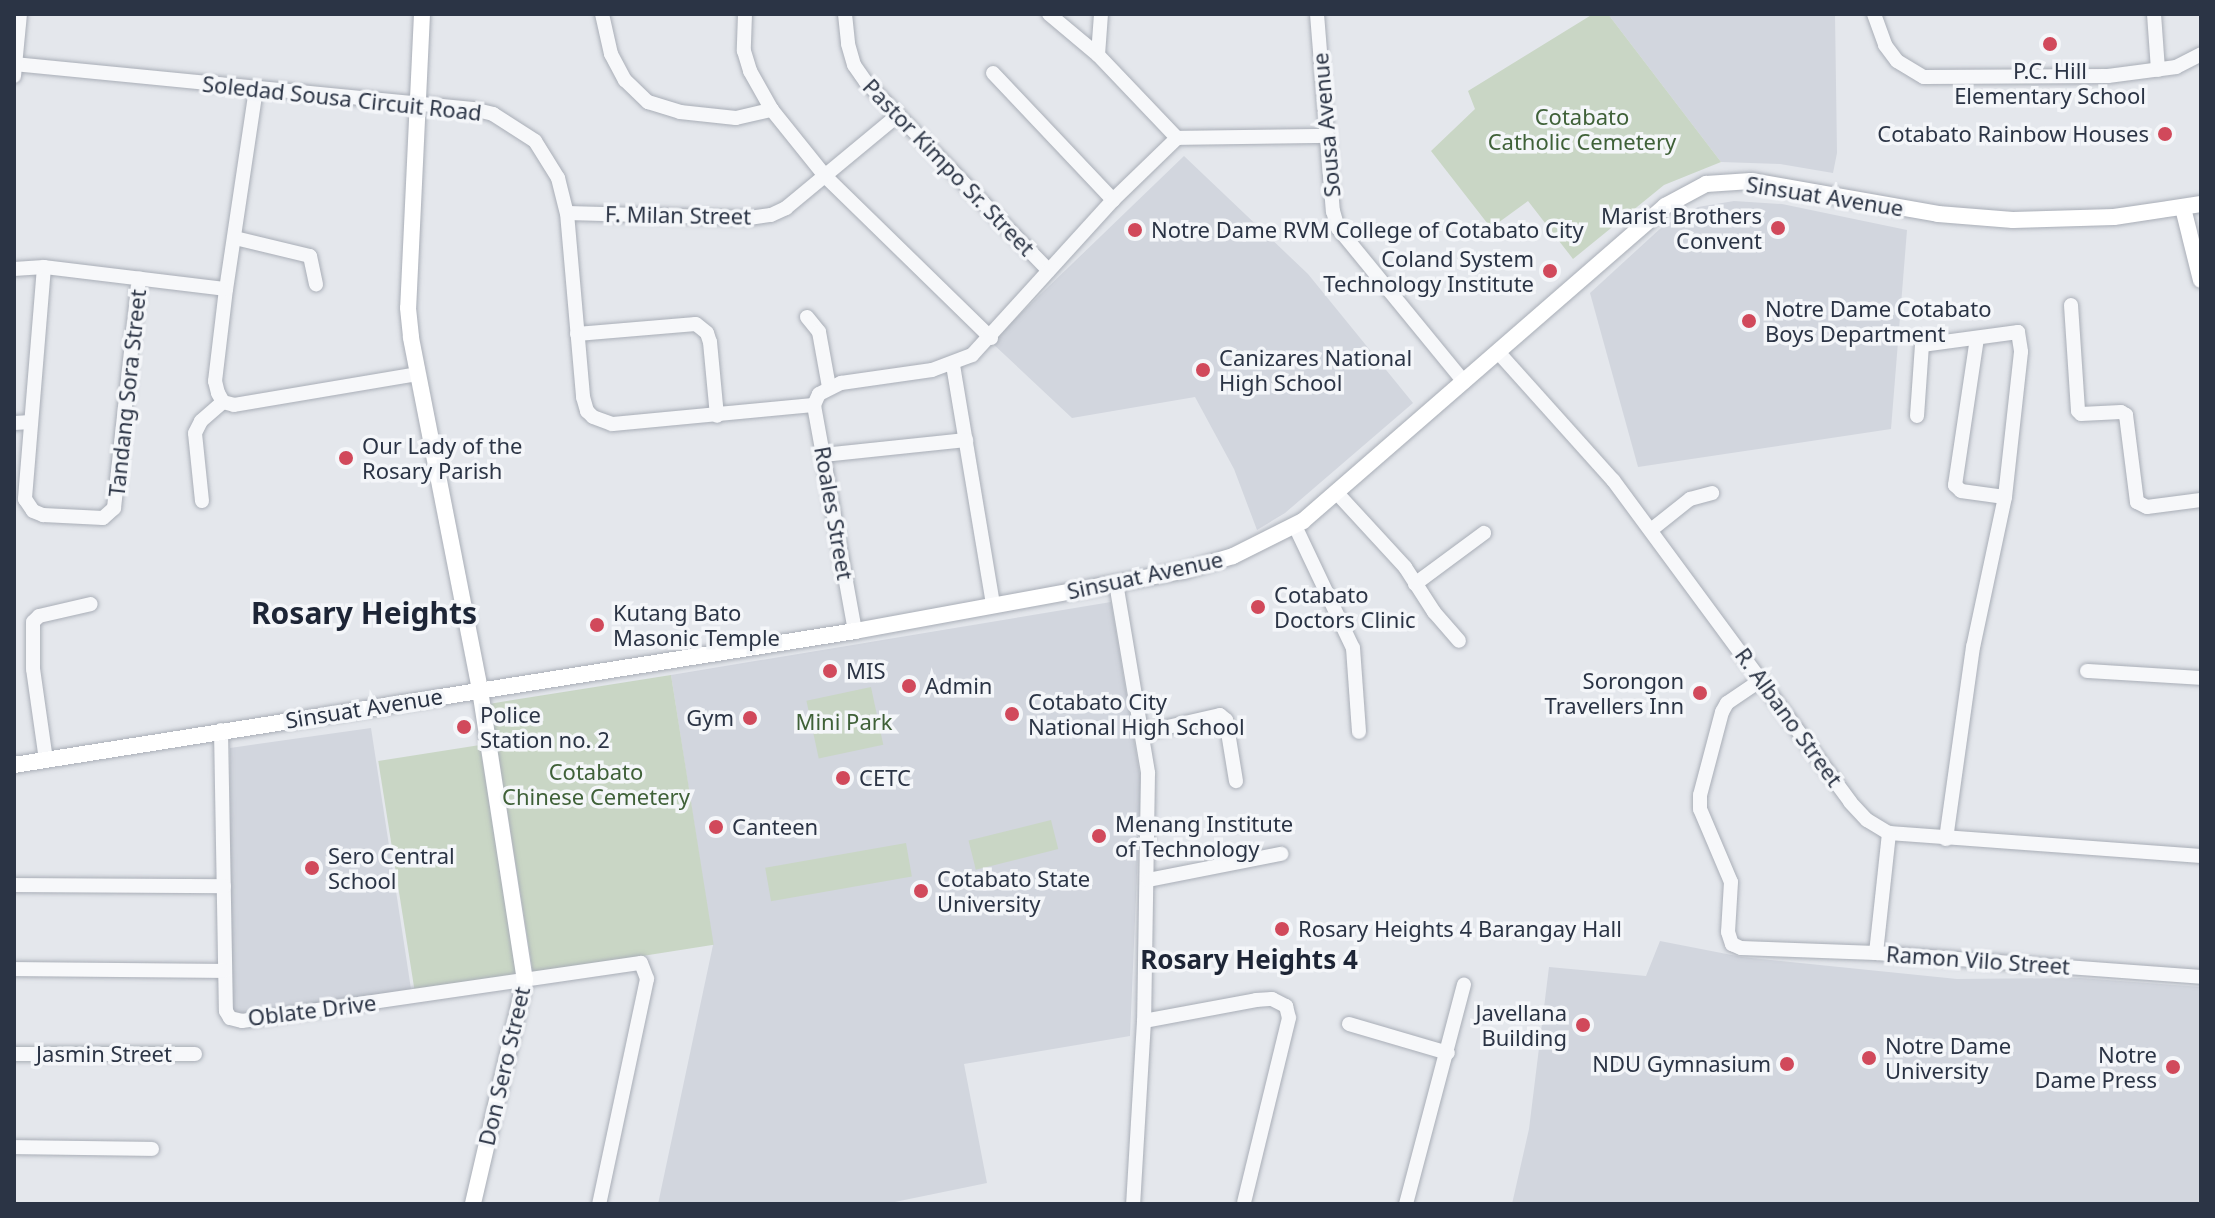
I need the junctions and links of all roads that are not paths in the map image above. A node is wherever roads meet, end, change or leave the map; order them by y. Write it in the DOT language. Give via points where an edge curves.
graph roads {
  1 [pos="20,14"];
  2 [pos="422,14"];
  3 [pos="602,14"];
  4 [pos="745,14"];
  5 [pos="845,14"];
  6 [pos="1049,14"];
  7 [pos="1101,14"];
  8 [pos="1317,14"];
  9 [pos="1874,14"];
  10 [pos="2154,14"];
  11 [pos="2201,54"];
  12 [pos="1098,55"];
  13 [pos="14,64"];
  14 [pos="2158,70"];
  15 [pos="993,73"];
  16 [pos="14,76"];
  17 [pos="256,89"];
  18 [pos="418,105"];
  19 [pos="772,110"];
  20 [pos="898,115"];
  21 [pos="1327,136"];
  22 [pos="1177,138"];
  23 [pos="825,176"];
  24 [pos="1113,200"];
  25 [pos="2201,204"];
  26 [pos="2183,208"];
  27 [pos="567,213"];
  28 [pos="235,238"];
  29 [pos="44,267"];
  30 [pos="14,269"];
  31 [pos="1048,270"];
  32 [pos="139,278"];
  33 [pos="2201,280"];
  34 [pos="316,284"];
  35 [pos="226,289"];
  36 [pos="2071,305"];
  37 [pos="807,317"];
  38 [pos="577,334"];
  39 [pos="991,338"];
  40 [pos="1977,338"];
  41 [pos="1498,352"];
  42 [pos="953,365"];
  43 [pos="417,374"];
  44 [pos="1464,382"];
  45 [pos="821,395"];
  46 [pos="223,402"];
  47 [pos="717,416"];
  48 [pos="1917,416"];
  49 [pos="31,422"];
  50 [pos="14,423"];
  51 [pos="966,440"];
  52 [pos="823,455"];
  53 [pos="1336,492"];
  54 [pos="1712,493"];
  55 [pos="2005,497"];
  56 [pos="2201,500"];
  57 [pos="202,501"];
  58 [pos="1295,526"];
  59 [pos="1651,530"];
  60 [pos="1484,533"];
  61 [pos="1116,583"];
  62 [pos="1415,584"];
  63 [pos="91,604"];
  64 [pos="993,605"];
  65 [pos="855,631"];
  66 [pos="1459,641"];
  67 [pos="2087,671"];
  68 [pos="2201,678"];
  69 [pos="1761,680"];
  70 [pos="480,690"];
  71 [pos="221,730"];
  72 [pos="1359,732"];
  73 [pos="1141,733"];
  74 [pos="46,760"];
  75 [pos="14,765"];
  76 [pos="1236,781"];
  77 [pos="1889,833"];
  78 [pos="1946,839"];
  79 [pos="1281,854"];
  80 [pos="2201,856"];
  81 [pos="1148,880"];
  82 [pos="14,885"];
  83 [pos="224,886"];
  84 [pos="1876,953"];
  85 [pos="14,969"];
  86 [pos="224,971"];
  87 [pos="2201,977"];
  88 [pos="525,980"];
  89 [pos="1464,985"];
  90 [pos="1144,1021"];
  91 [pos="1349,1024"];
  92 [pos="1448,1053"];
  93 [pos="14,1054"];
  94 [pos="195,1054"];
  95 [pos="14,1147"];
  96 [pos="152,1149"];
  97 [pos="1244,1202"];
  98 [pos="473,1204"];
  99 [pos="599,1204"];
  100 [pos="1133,1204"];
  101 [pos="1406,1204"];
  1 -- 13 [label="street"];
  2 -- 18 [label="main road, Don Sero Street"];
  3 -- 19 [label="street" via="611,54 625,80 648,102 680,112 736,118"];
  4 -- 19 [label="street" via="744,51"];
  5 -- 20 [label="street, Pastor Kimpo Sr. Street" via="854,65"];
  6 -- 12 [label="street"];
  7 -- 12 [label="street"];
  8 -- 21 [label="street, Sousa Avenue"];
  9 -- 14 [label="street" via="1897,61 1924,77 2065,78"];
  10 -- 14 [label="street"];
  11 -- 14 [label="street" via="2186,64"];
  12 -- 22 [label="street"];
  13 -- 16 [label="street"];
  13 -- 17 [label="street, Soledad Sousa Circuit Road"];
  15 -- 24 [label="street"];
  17 -- 18 [label="street, Soledad Sousa Circuit Road"];
  17 -- 28 [label="street"];
  18 -- 27 [label="street, Soledad Sousa Circuit Road" via="473,109 511,123 548,157"];
  18 -- 43 [label="main road, Don Sero Street" via="408,308"];
  19 -- 23 [label="street"];
  20 -- 23 [label="street, F. Milan Street"];
  20 -- 31 [label="street, Pastor Kimpo Sr. Street"];
  21 -- 22 [label="street"];
  21 -- 44 [label="street, Sousa Avenue" via="1338,228"];
  22 -- 24 [label="street"];
  23 -- 27 [label="street, F. Milan Street" via="786,208 760,217"];
  23 -- 39 [label="street"];
  24 -- 31 [label="street"];
  25 -- 26 [label="main road, Sinsuat Avenue"];
  26 -- 33 [label="main road"];
  26 -- 41 [label="main road, Sinsuat Avenue" via="2114,217 2013,220 1938,214 1751,181 1706,184 1665,206"];
  27 -- 38 [label="street, Soledad Sousa Circuit Road"];
  28 -- 34 [label="street" via="310,256"];
  28 -- 35 [label="street"];
  29 -- 30 [label="street"];
  29 -- 32 [label="street"];
  29 -- 49 [label="street"];
  31 -- 39 [label="street"];
  32 -- 35 [label="street"];
  32 -- 49 [label="street, Tandang Sora Street" via="114,508 103,518 33,511 25,499"];
  35 -- 46 [label="street" via="215,381"];
  36 -- 56 [label="street" via="2078,411 2126,415 2137,502 2147,507"];
  37 -- 45 [label="street, Roales Street" via="819,332"];
  38 -- 47 [label="street, Soledad Sousa Circuit Road" via="583,397 593,417 612,424"];
  38 -- 47 [label="street" via="691,324 703,328 710,342"];
  39 -- 42 [label="street"];
  40 -- 48 [label="street" via="1922,345"];
  40 -- 55 [label="street" via="1955,485 1961,491"];
  40 -- 55 [label="street" via="2013,330 2021,338"];
  41 -- 44 [label="main road, Sinsuat Avenue"];
  41 -- 59 [label="street, R. Albano Street"];
  42 -- 45 [label="street, Soledad Sousa Circuit Road"];
  42 -- 51 [label="street"];
  43 -- 46 [label="street" via="252,403"];
  43 -- 70 [label="main road, Don Sero Street"];
  44 -- 53 [label="main road, Sinsuat Avenue"];
  45 -- 47 [label="street, Soledad Sousa Circuit Road"];
  45 -- 52 [label="street, Roales Street"];
  46 -- 57 [label="street" via="195,433"];
  49 -- 50 [label="street"];
  51 -- 52 [label="street"];
  51 -- 64 [label="street"];
  52 -- 65 [label="street, Roales Street"];
  53 -- 58 [label="main road, Sinsuat Avenue"];
  53 -- 62 [label="street"];
  54 -- 59 [label="street" via="1680,505"];
  55 -- 78 [label="street" via="1973,647"];
  58 -- 61 [label="main road, Sinsuat Avenue" via="1233,556"];
  58 -- 72 [label="street" via="1353,648"];
  59 -- 69 [label="street, R. Albano Street"];
  60 -- 62 [label="street"];
  61 -- 64 [label="main road, Sinsuat Avenue"];
  61 -- 73 [label="street"];
  62 -- 66 [label="street"];
  63 -- 74 [label="street" via="33,622 33,669"];
  64 -- 65 [label="main road, Sinsuat Avenue"];
  65 -- 70 [label="main road, Sinsuat Avenue"];
  67 -- 68 [label="street"];
  69 -- 77 [label="street, R. Albano Street" via="1850,802"];
  69 -- 84 [label="street, Ramon Vilo Street" via="1722,712 1700,795 1700,809 1731,882 1732,944"];
  70 -- 71 [label="main road, Sinsuat Avenue"];
  70 -- 88 [label="main road, Don Sero Street"];
  71 -- 74 [label="main road, Sinsuat Avenue"];
  71 -- 83 [label="street, Oblate Drive"];
  73 -- 76 [label="street" via="1220,715 1226,720"];
  73 -- 81 [label="street" via="1148,773"];
  74 -- 75 [label="main road, Sinsuat Avenue"];
  77 -- 78 [label="street"];
  77 -- 84 [label="street"];
  78 -- 80 [label="street"];
  79 -- 81 [label="street"];
  81 -- 90 [label="street"];
  82 -- 83 [label="street"];
  83 -- 86 [label="street, Oblate Drive"];
  84 -- 87 [label="street, Ramon Vilo Street"];
  85 -- 86 [label="street"];
  86 -- 88 [label="street, Oblate Drive" via="226,1011 242,1021"];
  88 -- 98 [label="main road, Don Sero Street"];
  88 -- 99 [label="street" via="641,963 647,979"];
  89 -- 92 [label="street"];
  90 -- 97 [label="street" via="1256,1000 1272,999 1286,1006 1289,1018"];
  90 -- 100 [label="street"];
  91 -- 92 [label="street"];
  92 -- 101 [label="street"];
  93 -- 94 [label="street, Jasmin Street"];
  95 -- 96 [label="street"];
}
